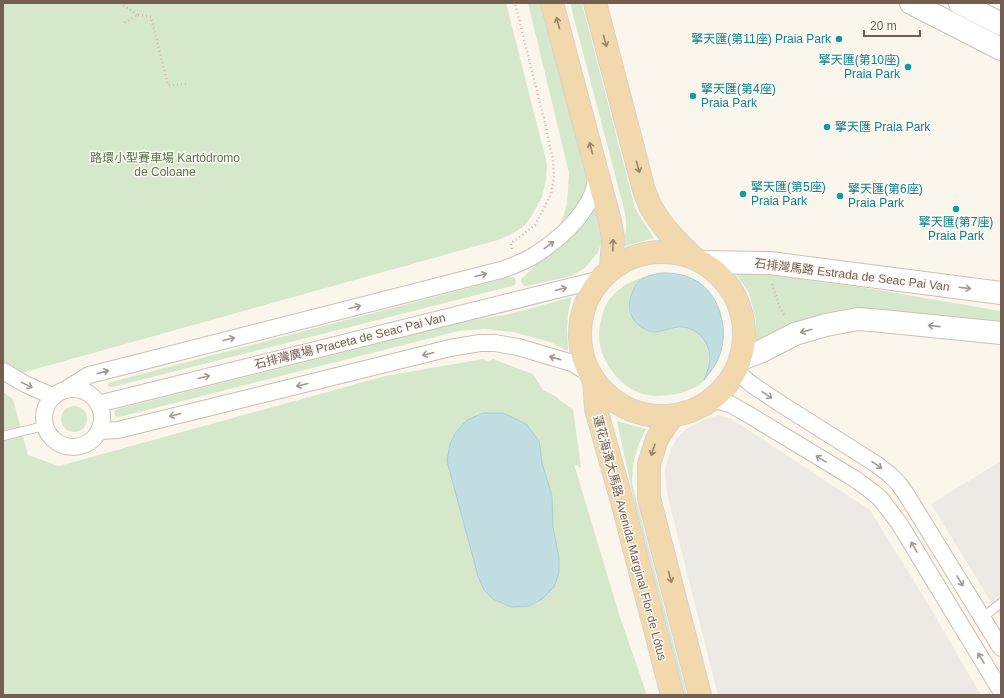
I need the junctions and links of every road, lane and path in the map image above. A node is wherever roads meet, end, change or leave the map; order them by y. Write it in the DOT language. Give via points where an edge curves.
graph roads {
  1 [pos="120,3"];
  2 [pos="515,3"];
  3 [pos="552,3"];
  4 [pos="595,3"];
  5 [pos="911,3"];
  6 [pos="960,3"];
  7 [pos="138,15"];
  8 [pos="124,23"];
  9 [pos="1001,24"];
  10 [pos="999,43"];
  11 [pos="186,84"];
  12 [pos="598,172"];
  13 [pos="699,260"];
  14 [pos="770,263"];
  15 [pos="515,265"];
  16 [pos="606,274"];
  17 [pos="1001,293"];
  18 [pos="1001,333"];
  19 [pos="795,334"];
  20 [pos="738,365"];
  21 [pos="3,371"];
  22 [pos="592,377"];
  23 [pos="68,388"];
  24 [pos="52,396"];
  25 [pos="713,400"];
  26 [pos="98,404"];
  27 [pos="672,416"];
  28 [pos="44,426"];
  29 [pos="100,430"];
  30 [pos="3,436"];
  31 [pos="1001,604"];
  32 [pos="982,618"];
  33 [pos="1001,648"];
  34 [pos="1001,691"];
  35 [pos="672,695"];
  36 [pos="700,695"];
  1 -- 7 [label="path"];
  2 -- 15 [label="path" via="544,119 553,160 554,179 551,194 534,224 511,243"];
  12 -- 3 [label="main road, one-way"];
  4 -- 13 [label="main road, one-way" via="650,206 673,238"];
  5 -- 10 [label="main road"];
  6 -- 9 [label="main road"];
  7 -- 8 [label="path"];
  7 -- 11 [label="path" via="152,17 168,85"];
  15 -- 12 [label="street, one-way" via="535,255 562,235 574,222 585,209 593,193"];
  16 -- 12 [label="main road, one-way" via="613,238"];
  13 -- 14 [label="main road, 石排灣馬路 Estrada de Seac Pai Van"];
  13 -- 16 [label="main road" via="673,252 651,252 630,258"];
  13 -- 20 [label="main road" via="719,274 731,288 739,304 744,322 744,341"];
  14 -- 17 [label="main road, 石排灣馬路 Estrada de Seac Pai Van, one-way"];
  14 -- 19 [label="path" via="770,279 779,306"];
  23 -- 15 [label="street, one-way" via="90,375 107,370"];
  16 -- 22 [label="main road" via="589,296 582,315 580,335 583,355"];
  26 -- 16 [label="street, 石排灣廣場 Praceta de Seac Pai Van, one-way"];
  18 -- 19 [label="main road, one-way" via="858,319"];
  19 -- 20 [label="main road"];
  20 -- 25 [label="main road" via="726,387"];
  20 -- 32 [label="street, one-way" via="751,384 876,464 899,484"];
  21 -- 24 [label="street, one-way"];
  22 -- 27 [label="main road" via="609,397 628,409 649,416"];
  22 -- 29 [label="street, one-way" via="572,363 533,351 495,343 480,343 442,350 118,430"];
  22 -- 35 [label="main road, 蓮花海濱大馬路 Avenida Marginal Flor de Lótus" via="596,409"];
  23 -- 24 [label="street"];
  23 -- 26 [label="street" via="86,391"];
  24 -- 28 [label="street" via="43,415"];
  25 -- 27 [label="main road" via="693,411"];
  34 -- 25 [label="street, one-way" via="899,523 880,498 855,479 746,412 730,404"];
  26 -- 29 [label="street" via="102,412"];
  27 -- 36 [label="main road, one-way" via="657,439 649,464 649,498"];
  28 -- 29 [label="street" via="54,441 70,448 88,444"];
  28 -- 30 [label="lane"];
  31 -- 32 [label="lane"];
  32 -- 33 [label="street"];
}
